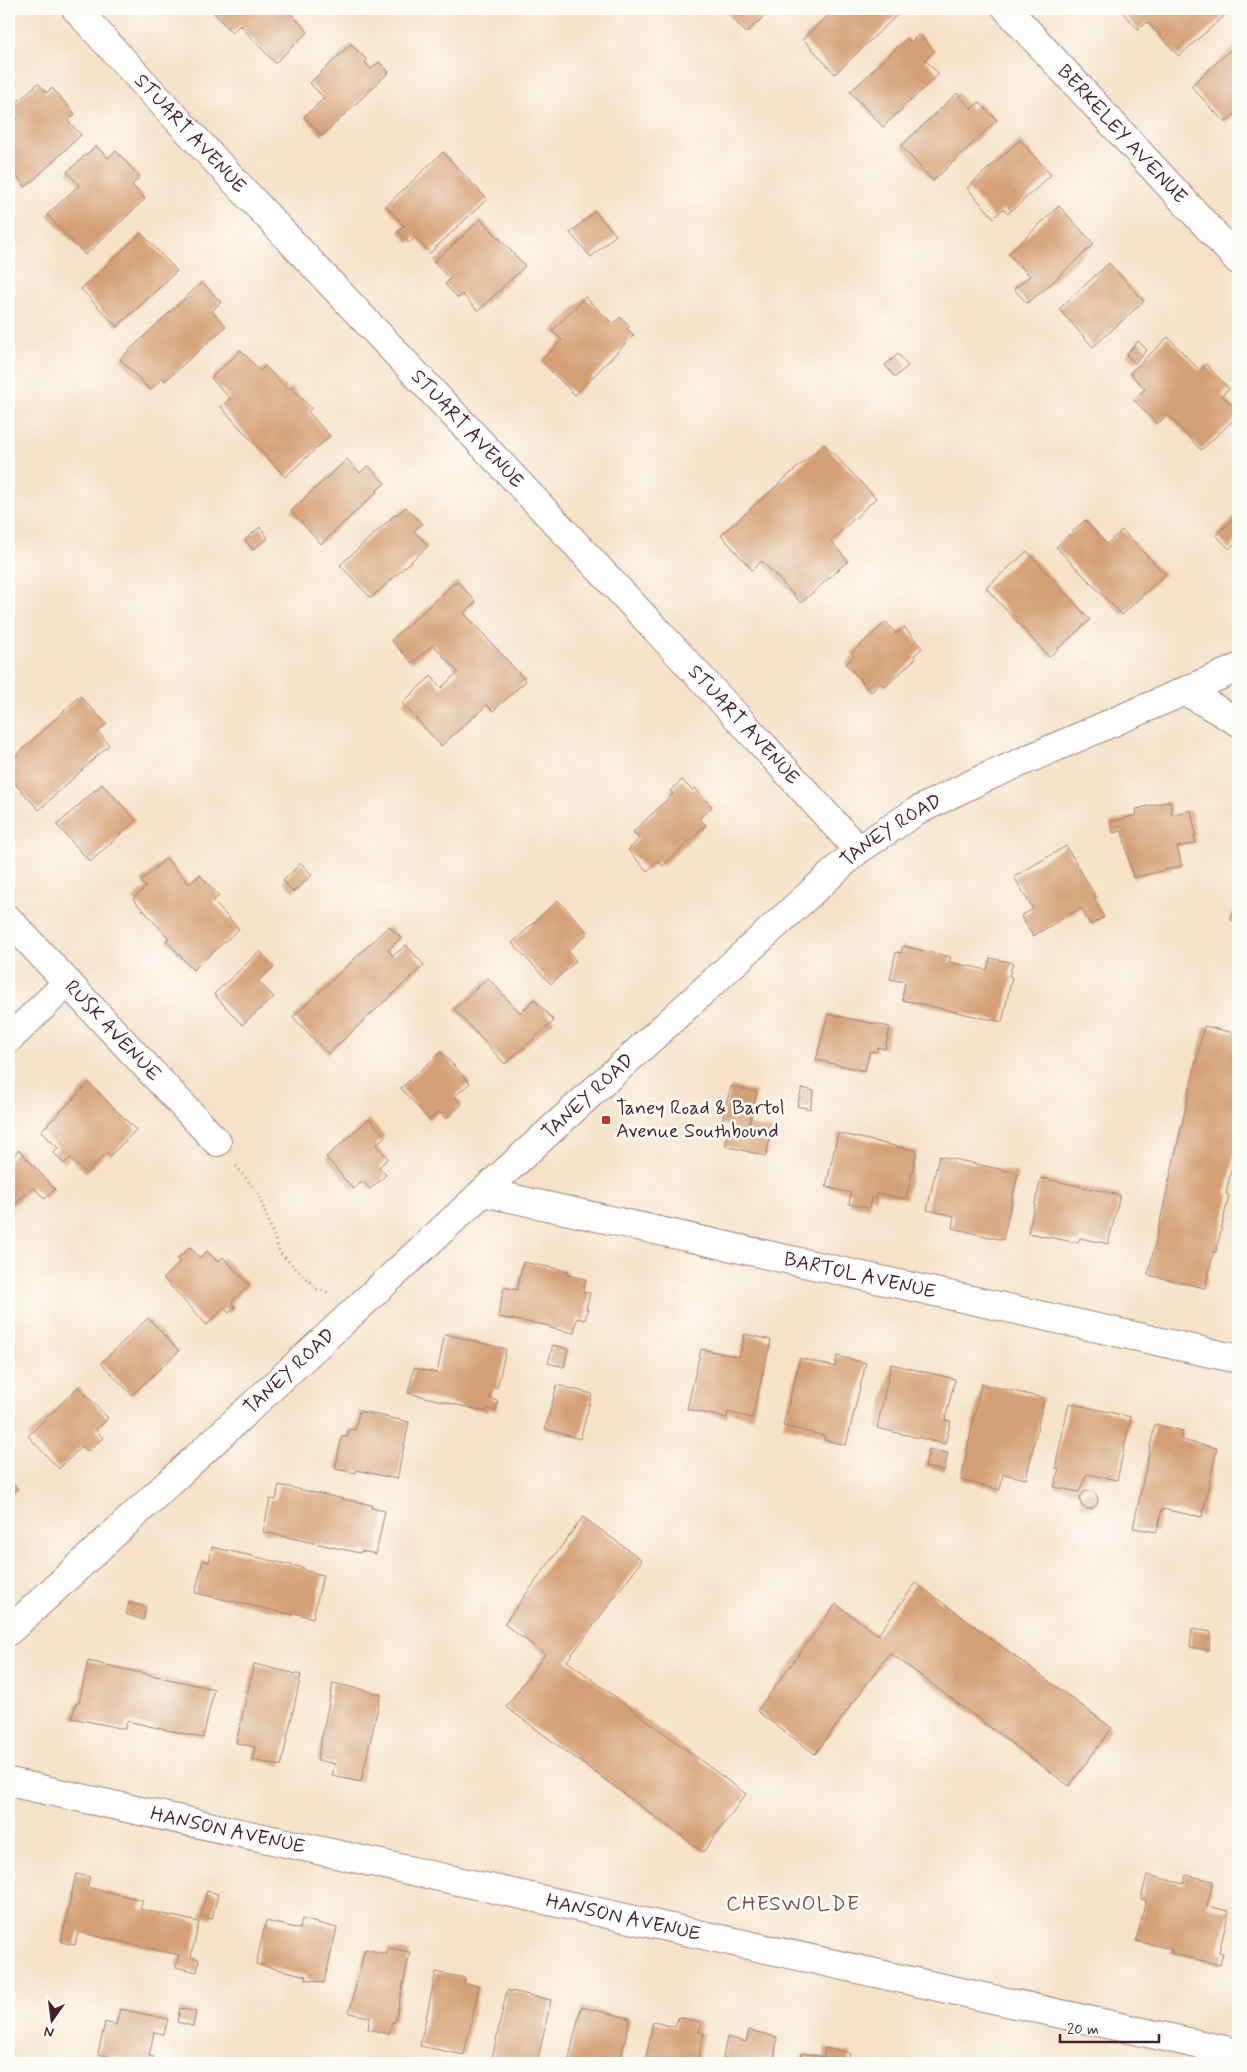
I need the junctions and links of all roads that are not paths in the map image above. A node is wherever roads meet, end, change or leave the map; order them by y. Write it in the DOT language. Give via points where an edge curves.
graph roads {
  1 [pos="76,9"];
  2 [pos="1007,9"];
  3 [pos="1238,260"];
  4 [pos="1238,668"];
  5 [pos="1185,691"];
  6 [pos="1238,722"];
  7 [pos="858,850"];
  8 [pos="9,920"];
  9 [pos="67,984"];
  10 [pos="9,1039"];
  11 [pos="217,1142"];
  12 [pos="483,1192"];
  13 [pos="1238,1359"];
  14 [pos="9,1632"];
  15 [pos="9,1782"];
  16 [pos="1238,2053"];
  1 -- 7 [label="street, STUART AVENUE" via="214,160 732,709"];
  2 -- 3 [label="street, BERKELEY AVENUE"];
  4 -- 5 [label="street, TANEY ROAD"];
  5 -- 6 [label="street"];
  5 -- 7 [label="street, TANEY ROAD" via="980,780 917,811"];
  7 -- 12 [label="street, TANEY ROAD"];
  8 -- 9 [label="street, RUSK AVENUE"];
  9 -- 10 [label="street"];
  9 -- 11 [label="street, RUSK AVENUE"];
  12 -- 13 [label="street, BARTOL AVENUE"];
  12 -- 14 [label="street, TANEY ROAD"];
  15 -- 16 [label="street, HANSON AVENUE"];
}
